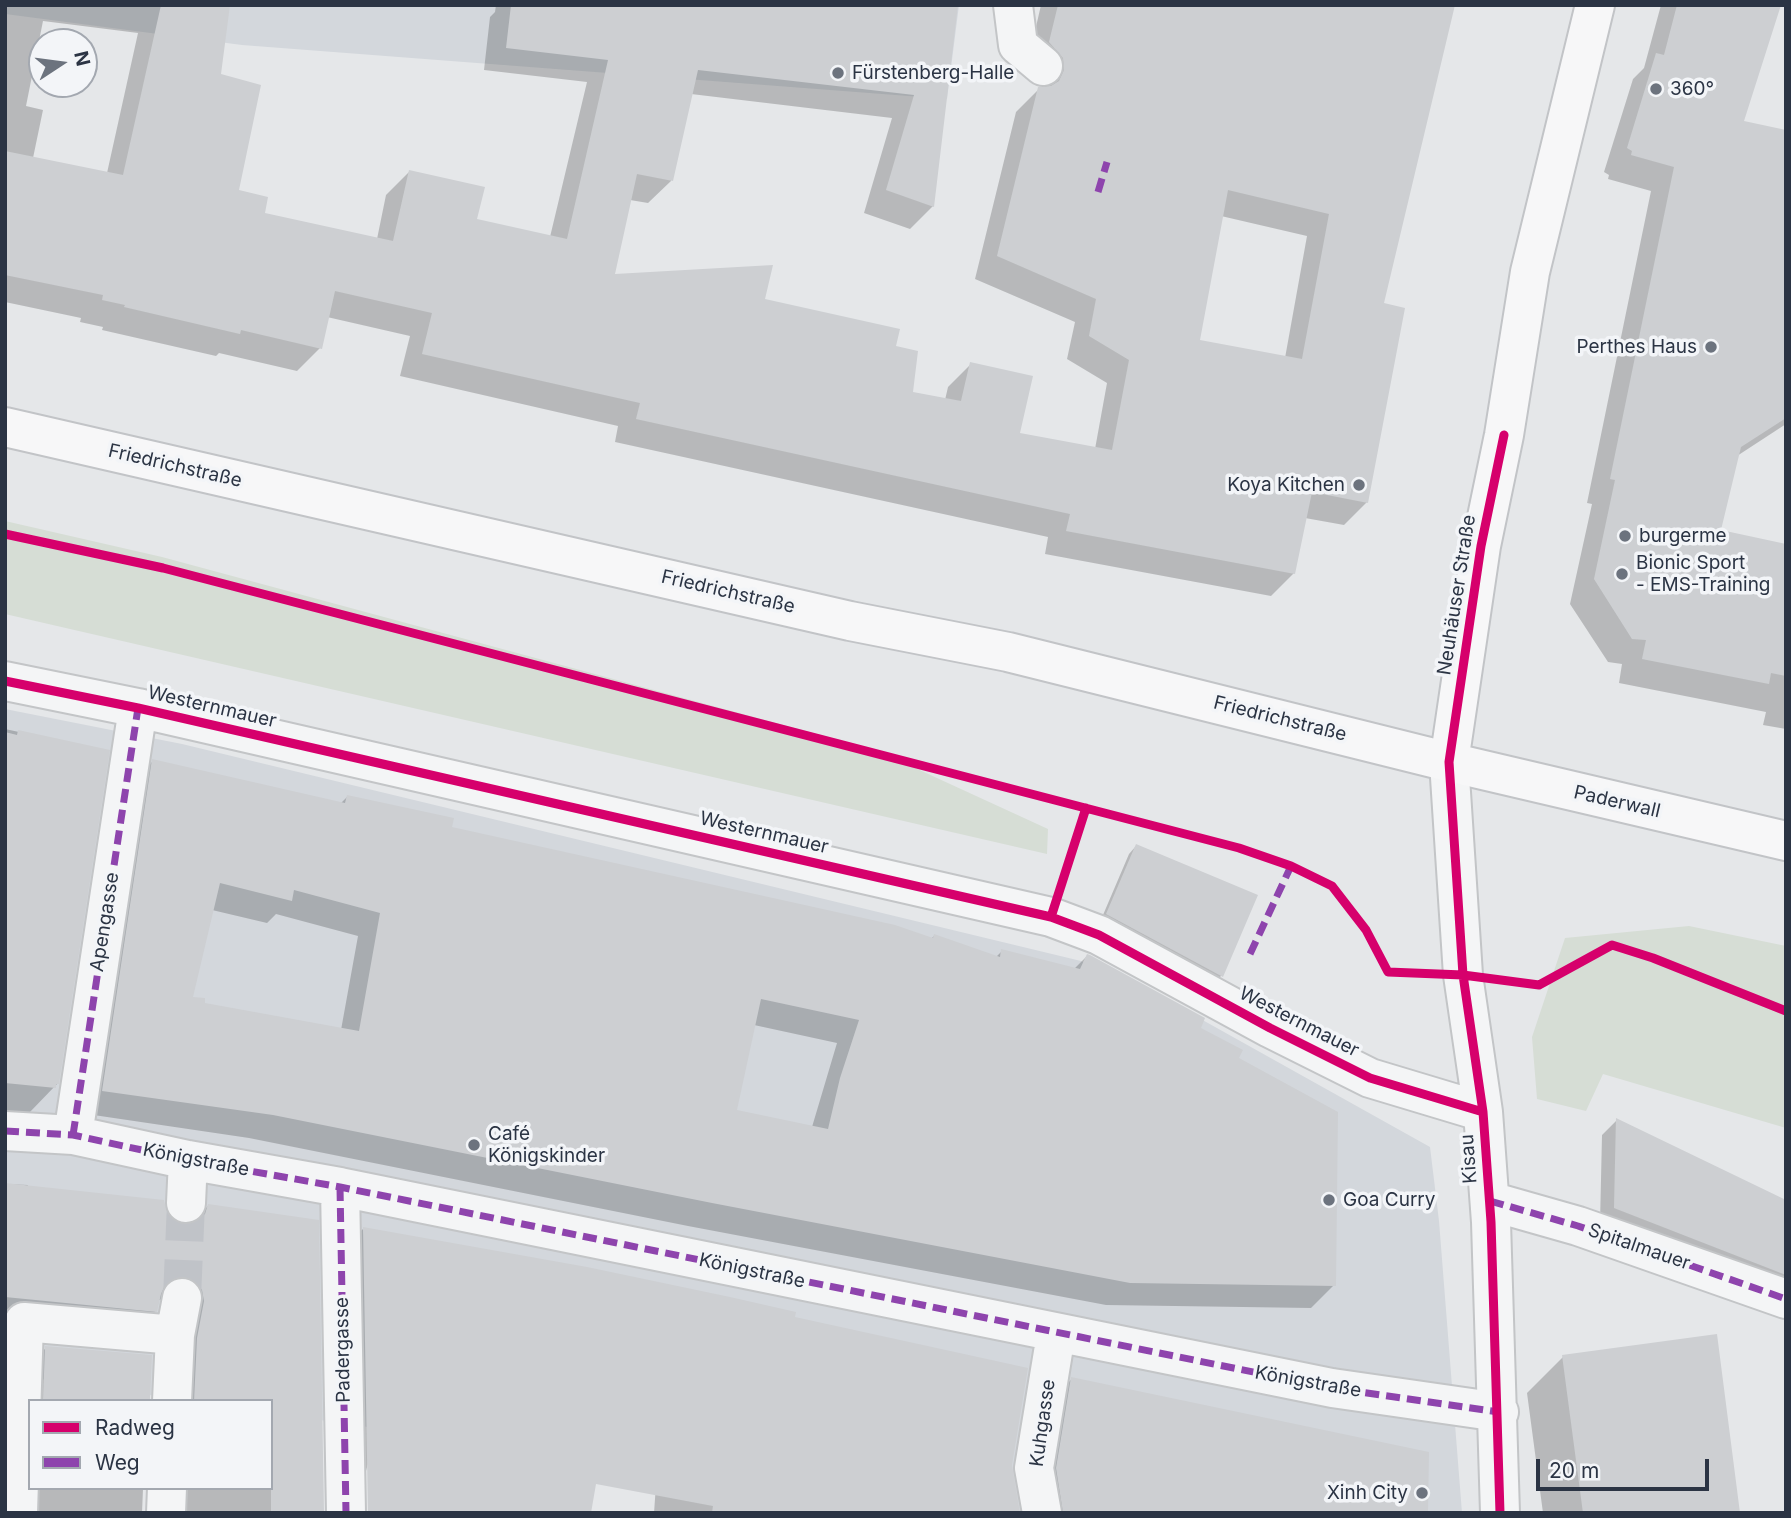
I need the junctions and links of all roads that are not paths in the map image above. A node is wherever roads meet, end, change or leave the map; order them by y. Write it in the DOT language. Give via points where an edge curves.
graph roads {
  1 [pos="1013,5"];
  2 [pos="1595,5"];
  3 [pos="1043,66"];
  4 [pos="5,427"];
  5 [pos="5,681"];
  6 [pos="138,708"];
  7 [pos="1449,762"];
  8 [pos="1786,841"];
  9 [pos="1483,1112"];
  10 [pos="5,1131"];
  11 [pos="73,1135"];
  12 [pos="188,1160"];
  13 [pos="340,1187"];
  14 [pos="1490,1201"];
  15 [pos="186,1203"];
  16 [pos="182,1298"];
  17 [pos="1786,1299"];
  18 [pos="1056,1334"];
  19 [pos="175,1335"];
  20 [pos="172,1399"];
  21 [pos="1499,1412"];
  22 [pos="167,1490"];
  23 [pos="18,1513"];
  24 [pos="166,1513"];
  25 [pos="346,1513"];
  26 [pos="1042,1513"];
  27 [pos="1500,1513"];
  1 -- 3 [label="street" via="1018,45"];
  2 -- 7 [label="main road, Neuhäuser Straße" via="1530,272 1481,546"];
  4 -- 7 [label="main road, Friedrichstraße" via="850,621 1008,652"];
  5 -- 6 [label="street, Westernmauer"];
  6 -- 9 [label="street, Westernmauer" via="1051,917 1099,935 1370,1078"];
  6 -- 11 [label="street, Apengasse"];
  7 -- 8 [label="main road, Paderwall"];
  7 -- 9 [label="street, Kisau" via="1463,975"];
  9 -- 14 [label="street, Kisau"];
  10 -- 11 [label="street, Königstraße"];
  11 -- 12 [label="street, Königstraße"];
  12 -- 13 [label="street, Königstraße"];
  12 -- 15 [label="street"];
  13 -- 18 [label="street, Königstraße"];
  13 -- 25 [label="street, Padergasse"];
  14 -- 17 [label="street, Spitalmauer" via="1578,1226"];
  14 -- 21 [label="street, Kisau"];
  16 -- 19 [label="street"];
  18 -- 21 [label="street, Königstraße" via="1332,1388"];
  18 -- 26 [label="street, Kuhgasse" via="1034,1468"];
  19 -- 20 [label="street"];
  19 -- 23 [label="street" via="23,1322"];
  21 -- 27 [label="street, Kisau"];
  22 -- 24 [label="street"];
}
